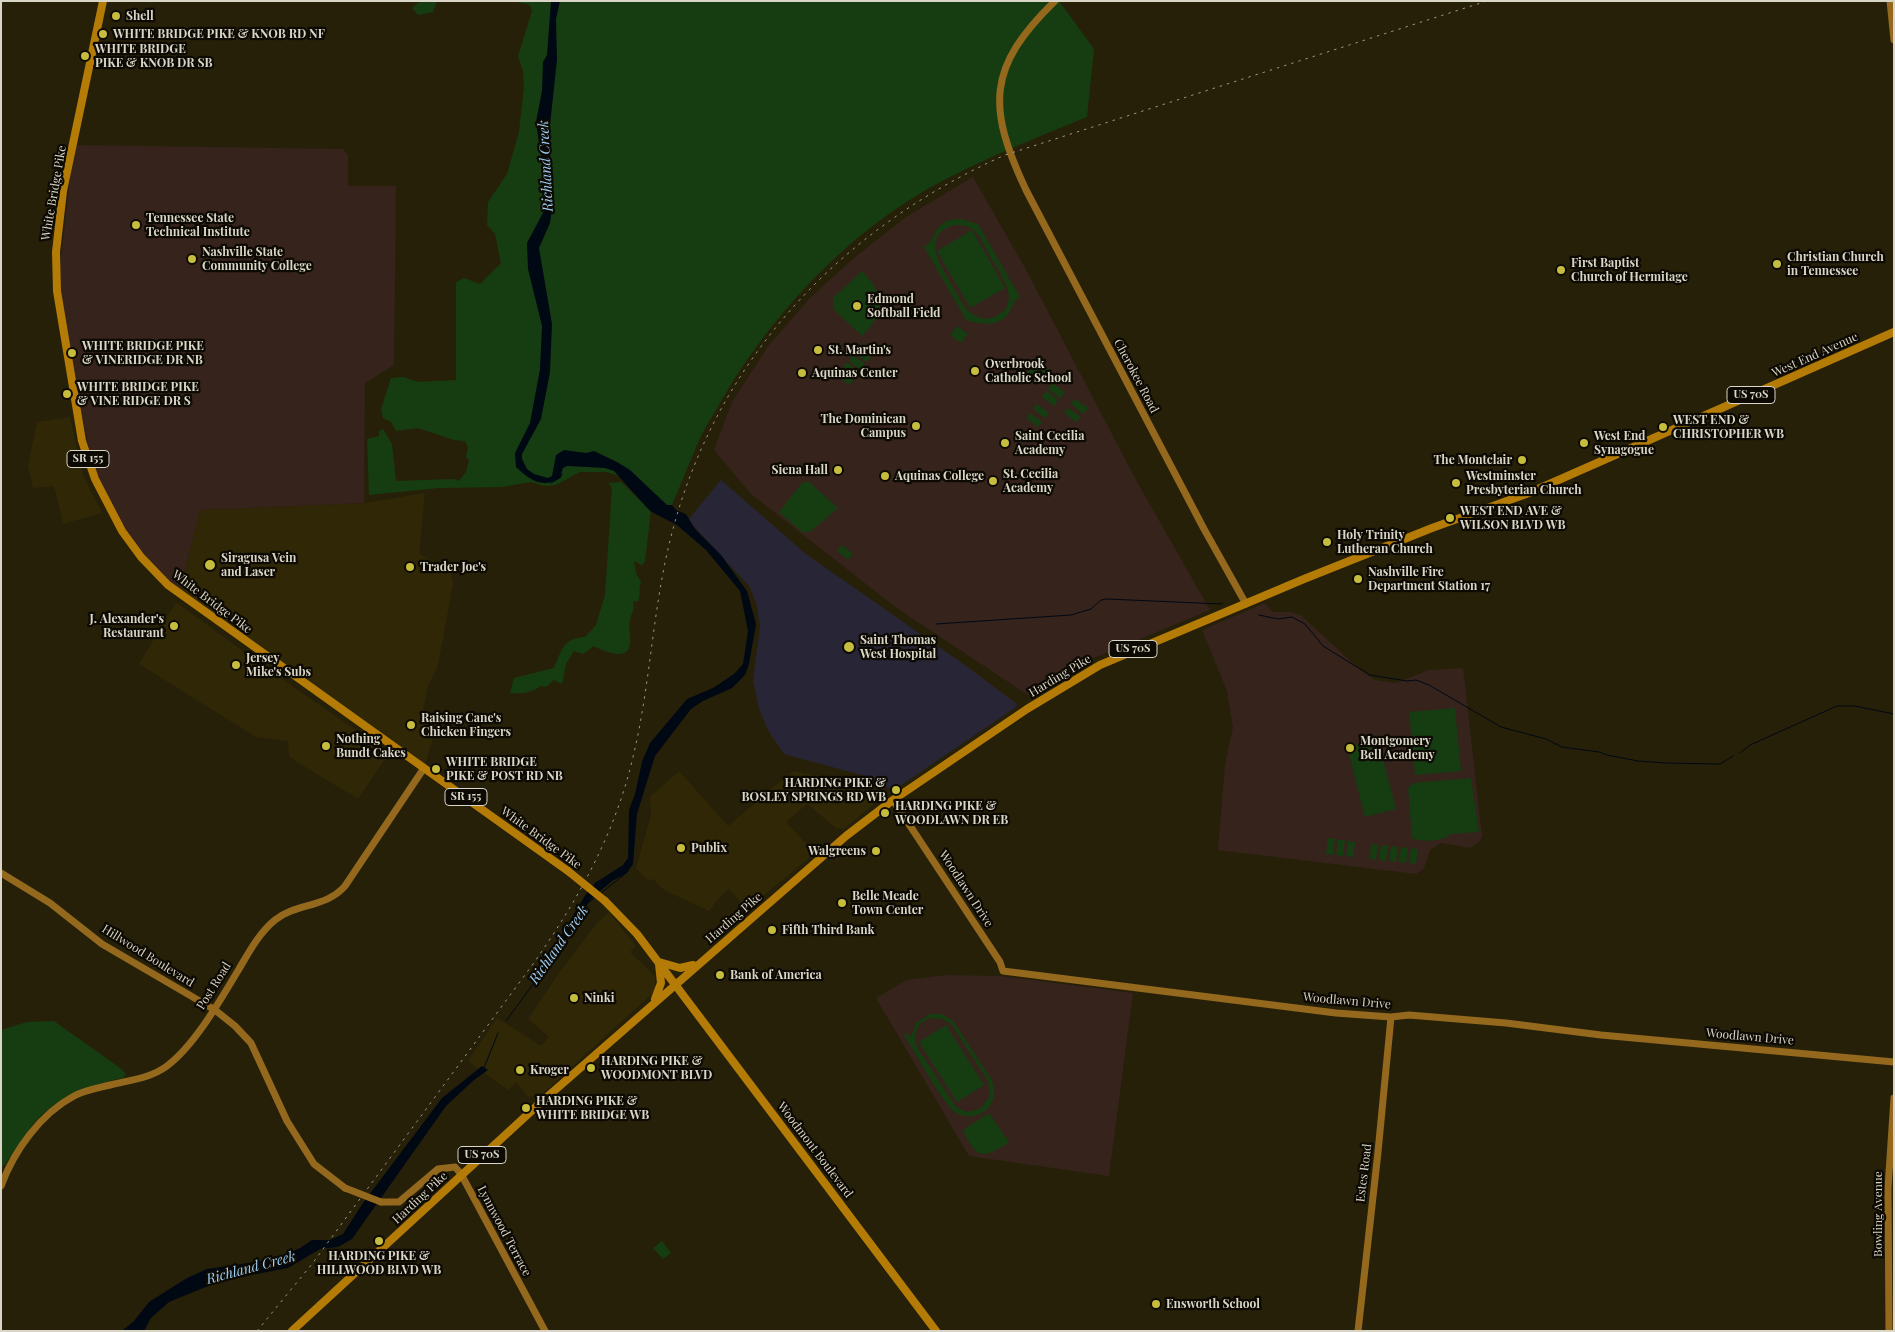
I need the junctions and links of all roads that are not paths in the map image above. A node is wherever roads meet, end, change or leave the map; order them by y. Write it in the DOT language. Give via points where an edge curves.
graph roads {
  1 [pos="103,1"];
  2 [pos="1055,1"];
  3 [pos="1890,1"];
  4 [pos="1894,40"];
  5 [pos="1894,332"];
  6 [pos="1246,604"];
  7 [pos="424,768"];
  8 [pos="892,800"];
  9 [pos="1,872"];
  10 [pos="658,962"];
  11 [pos="700,962"];
  12 [pos="675,983"];
  13 [pos="654,1002"];
  14 [pos="215,1010"];
  15 [pos="1391,1017"];
  16 [pos="1894,1062"];
  17 [pos="1894,1098"];
  18 [pos="461,1174"];
  19 [pos="1,1186"];
  20 [pos="292,1331"];
  21 [pos="545,1331"];
  22 [pos="936,1331"];
  23 [pos="1358,1331"];
  24 [pos="1889,1331"];
  1 -- 7 [label="main road, White Bridge Pike / SR 155" via="63,191 56,252 57,291 71,383 82,442 95,479 122,532 168,585"];
  2 -- 6 [label="street, Cherokee Road" via="1020,39 1002,74 1000,113 1012,156 1026,190"];
  3 -- 4 [label="street"];
  5 -- 6 [label="main road, West End Avenue / US 70S" via="1529,493 1432,528"];
  6 -- 8 [label="main road, Harding Pike / US 70S" via="1100,665 1027,709"];
  7 -- 10 [label="main road, White Bridge Pike / SR 155, bridge" via="568,871 617,912"];
  7 -- 14 [label="street, Post Road" via="341,891 328,900 275,920 255,941"];
  8 -- 11 [label="main road, Harding Pike / US 70S"];
  8 -- 15 [label="street, Woodlawn Drive" via="1003,971 1336,1013"];
  9 -- 14 [label="street, Hillwood Boulevard" via="50,903 102,944"];
  10 -- 11 [label="main road" via="680,968"];
  10 -- 12 [label="main road, White Bridge Pike / SR 155"];
  10 -- 13 [label="main road" via="662,983"];
  11 -- 12 [label="main road, Harding Pike / US 70S"];
  12 -- 13 [label="main road, Harding Pike / US 70S"];
  12 -- 22 [label="main road, Woodmont Boulevard"];
  13 -- 18 [label="main road, Harding Pike / US 70S"];
  14 -- 18 [label="street, Hillwood Boulevard, bridge" via="251,1043 287,1121 314,1164 346,1188 391,1204 401,1201 442,1167 455,1167"];
  14 -- 19 [label="street, Post Road" via="182,1051 157,1073 93,1089 74,1096 56,1109 37,1126 15,1157"];
  15 -- 16 [label="street, Woodlawn Drive" via="1409,1015 1506,1023"];
  15 -- 23 [label="street, Estes Road"];
  17 -- 24 [label="street, Bowling Avenue" via="1888,1188"];
  18 -- 20 [label="main road, Harding Pike / US 70S"];
  18 -- 21 [label="street, Lynnwood Terrace"];
}
